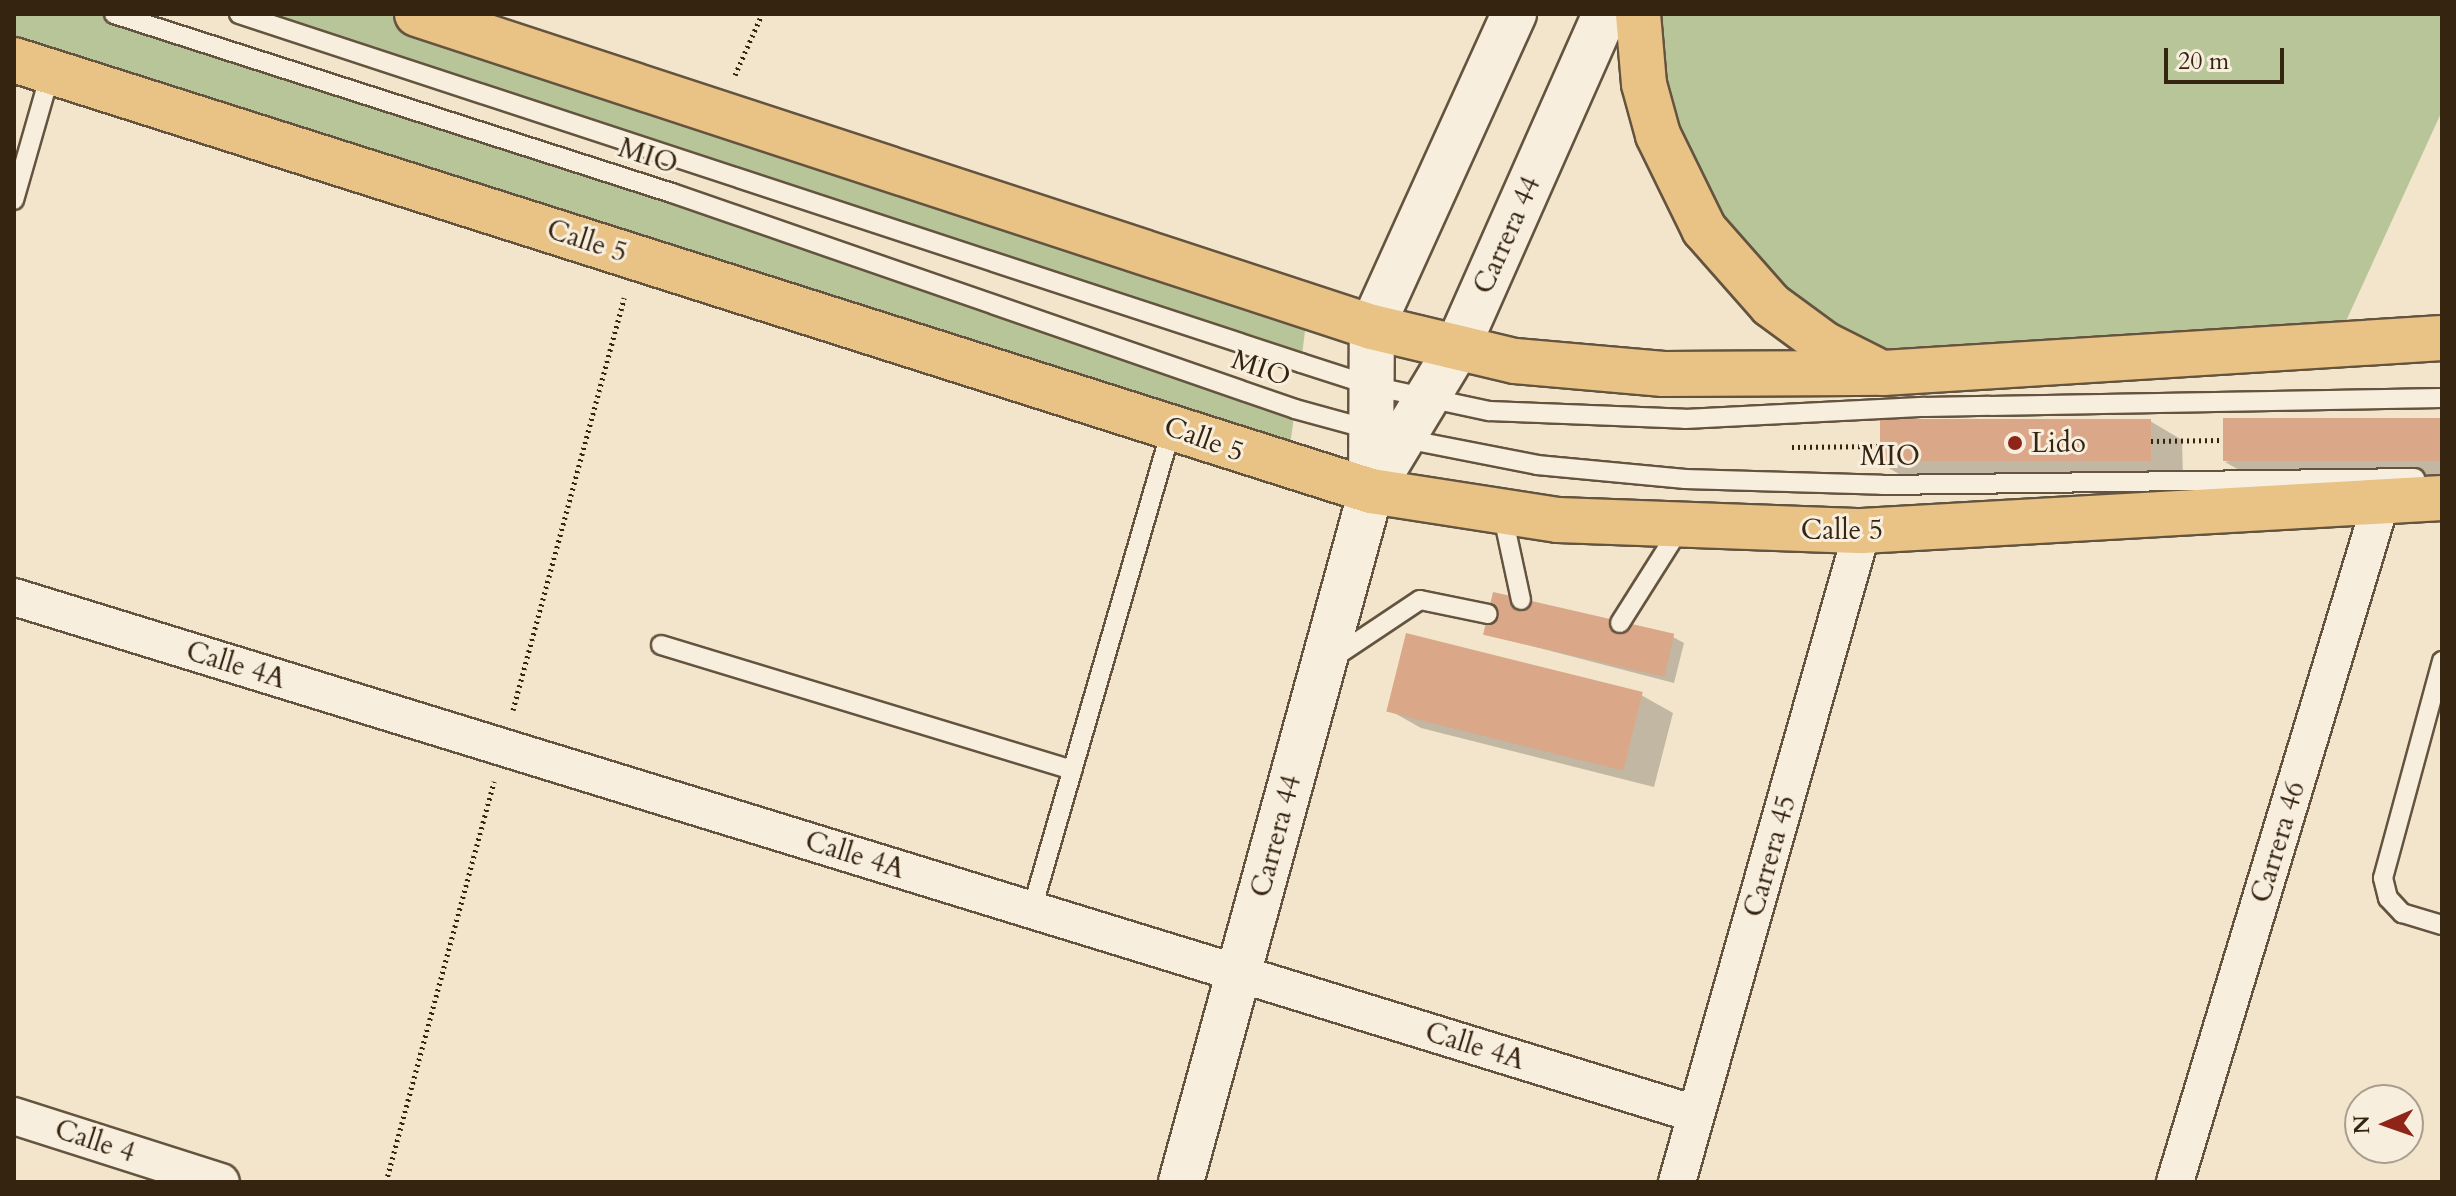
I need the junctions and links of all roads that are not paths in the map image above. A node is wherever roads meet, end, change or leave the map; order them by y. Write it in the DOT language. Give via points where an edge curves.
graph roads {
  1 [pos="114,14"];
  2 [pos="239,14"];
  3 [pos="417,14"];
  4 [pos="1514,14"];
  5 [pos="1605,14"];
  6 [pos="1638,14"];
  7 [pos="33,65"];
  8 [pos="14,200"];
  9 [pos="1372,327"];
  10 [pos="2442,338"];
  11 [pos="1457,348"];
  12 [pos="1883,373"];
  13 [pos="1372,386"];
  14 [pos="1426,398"];
  15 [pos="2442,398"];
  16 [pos="1172,427"];
  17 [pos="1387,435"];
  18 [pos="2442,478"];
  19 [pos="1371,491"];
  20 [pos="2442,498"];
  21 [pos="2381,502"];
  22 [pos="1502,512"];
  23 [pos="1680,528"];
  24 [pos="1862,531"];
  25 [pos="14,597"];
  26 [pos="1521,600"];
  27 [pos="1488,614"];
  28 [pos="1620,623"];
  29 [pos="661,645"];
  30 [pos="2442,661"];
  31 [pos="1324,664"];
  32 [pos="1072,770"];
  33 [pos="1032,909"];
  34 [pos="2442,925"];
  35 [pos="1239,973"];
  36 [pos="1696,1114"];
  37 [pos="14,1116"];
  38 [pos="221,1182"];
  39 [pos="1181,1182"];
  40 [pos="1677,1182"];
  41 [pos="2175,1182"];
  1 -- 17 [label="lane, MIO" via="672,193 1280,404"];
  2 -- 13 [label="lane, MIO"];
  3 -- 9 [label="main road"];
  4 -- 9 [label="main road, Carrera 44"];
  5 -- 11 [label="main road, Carrera 44"];
  6 -- 12 [label="main road" via="1644,84 1658,135 1704,229 1755,290 1788,319 1843,355"];
  7 -- 8 [label="lane"];
  7 -- 16 [label="main road, Calle 5"];
  9 -- 11 [label="main road"];
  9 -- 13 [label="main road, Carrera 44"];
  10 -- 12 [label="main road"];
  11 -- 12 [label="main road" via="1515,361 1663,374"];
  11 -- 14 [label="main road, Carrera 44"];
  13 -- 14 [label="lane, MIO"];
  13 -- 17 [label="main road, Carrera 44"];
  14 -- 15 [label="lane, MIO" via="1489,411 1605,420 1925,407"];
  14 -- 17 [label="main road, Carrera 44"];
  16 -- 19 [label="main road, Calle 5"];
  16 -- 32 [label="lane"];
  17 -- 18 [label="lane, MIO" via="1537,465 1700,480 1882,485"];
  17 -- 19 [label="main road, Carrera 44"];
  19 -- 22 [label="main road, Calle 5"];
  19 -- 31 [label="main road, Carrera 44"];
  20 -- 21 [label="main road, Calle 5"];
  21 -- 24 [label="main road, Calle 5"];
  21 -- 41 [label="street, Carrera 46"];
  22 -- 23 [label="main road, Calle 5"];
  22 -- 26 [label="lane"];
  23 -- 24 [label="main road, Calle 5"];
  23 -- 28 [label="lane"];
  24 -- 36 [label="street, Carrera 45"];
  25 -- 33 [label="street, Calle 4A"];
  27 -- 31 [label="lane" via="1420,600"];
  29 -- 32 [label="lane"];
  30 -- 34 [label="lane" via="2383,878 2388,898 2402,913"];
  31 -- 35 [label="main road, Carrera 44"];
  32 -- 33 [label="lane"];
  33 -- 35 [label="street, Calle 4A"];
  35 -- 36 [label="street, Calle 4A"];
  35 -- 39 [label="main road, Carrera 44"];
  36 -- 40 [label="street, Carrera 45"];
  37 -- 38 [label="street, Calle 4"];
}
